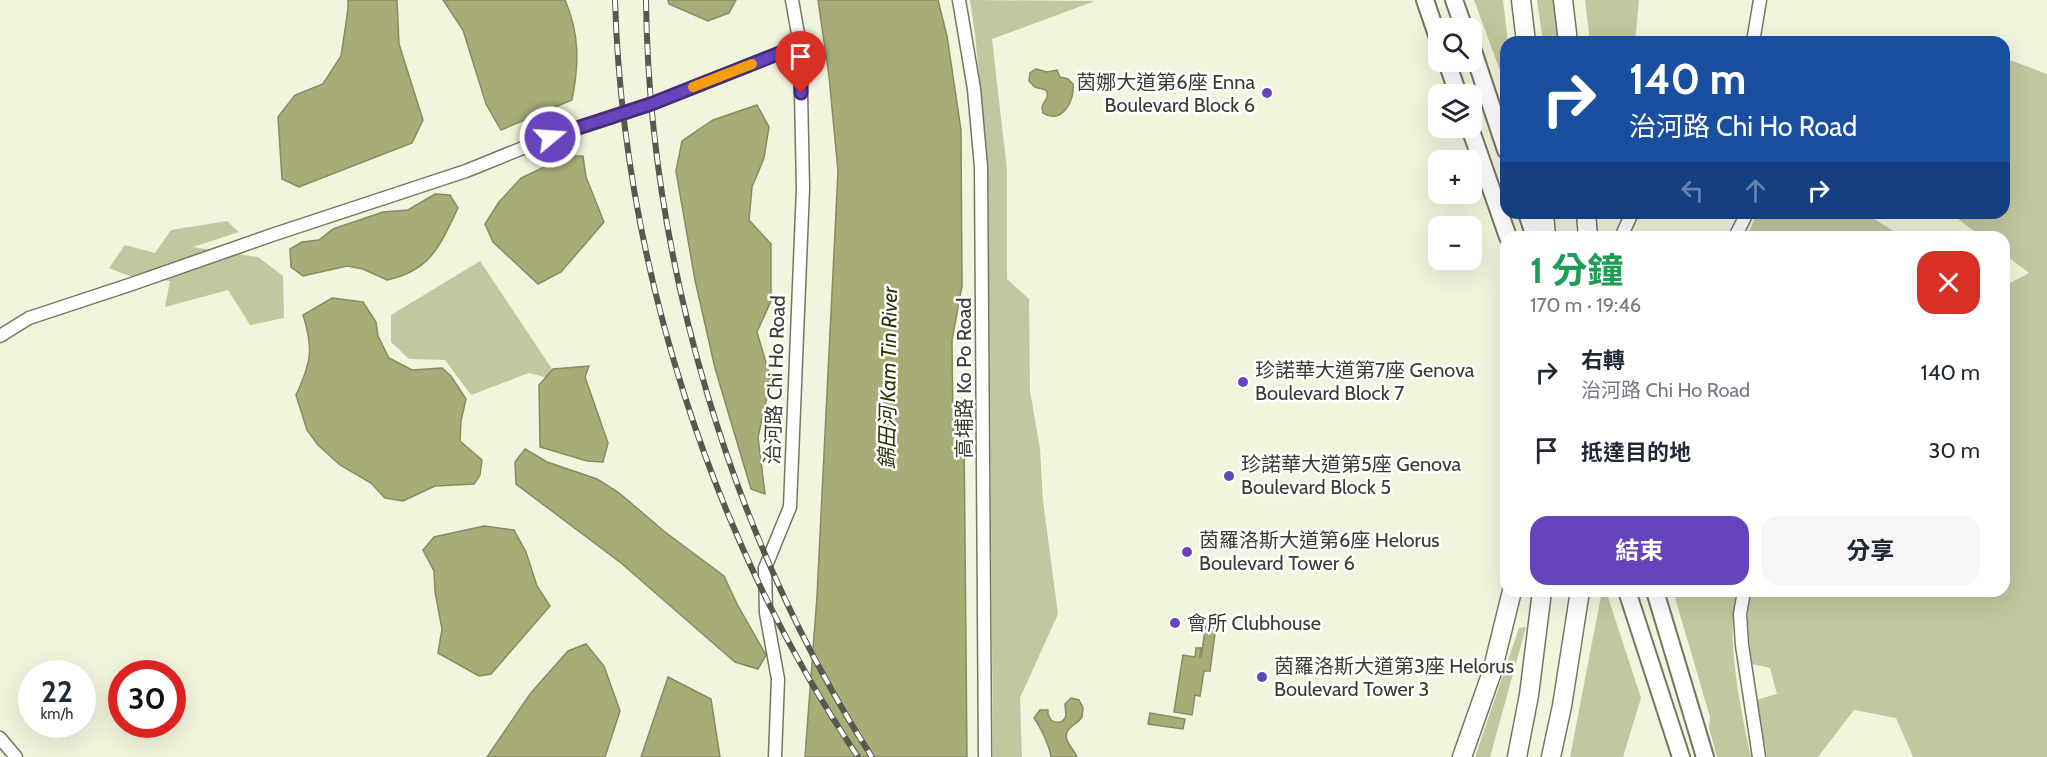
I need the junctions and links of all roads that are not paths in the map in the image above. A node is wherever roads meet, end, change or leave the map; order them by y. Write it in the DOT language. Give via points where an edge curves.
graph roads {
  1 [pos="792,0"];
  2 [pos="959,0"];
  3 [pos="1425,0"];
  4 [pos="1454,0"];
  5 [pos="1521,0"];
  6 [pos="1563,0"];
  7 [pos="1761,0"];
  8 [pos="1431,18"];
  9 [pos="1460,18"];
  10 [pos="1525,36"];
  11 [pos="1567,36"];
  12 [pos="1754,36"];
  13 [pos="800,45"];
  14 [pos="1480,72"];
  15 [pos="1500,132"];
  16 [pos="1473,138"];
  17 [pos="1500,214"];
  18 [pos="0,336"];
  19 [pos="1511,597"];
  20 [pos="1541,597"];
  21 [pos="1579,597"];
  22 [pos="1629,597"];
  23 [pos="1657,597"];
  24 [pos="1743,597"];
  25 [pos="0,738"];
  26 [pos="16,757"];
  27 [pos="775,757"];
  28 [pos="985,757"];
  29 [pos="1462,757"];
  30 [pos="1517,757"];
  31 [pos="1551,757"];
  32 [pos="1681,757"];
  33 [pos="1705,757"];
  34 [pos="1759,757"];
  1 -- 13 [label="street, 治河路 Chi Ho Road"];
  2 -- 28 [label="street, 高埔路 Ko Po Road" via="974,89 981,167"];
  3 -- 8 [label="main road"];
  4 -- 9 [label="main road"];
  5 -- 10 [label="highway"];
  6 -- 11 [label="highway"];
  7 -- 12 [label="street"];
  13 -- 18 [label="street" via="466,171 29,318"];
  13 -- 27 [label="street, 治河路 Chi Ho Road" via="803,188 790,507 765,568 766,613 778,679"];
  14 -- 15 [label="main road"];
  16 -- 17 [label="main road"];
  19 -- 29 [label="highway" via="1492,672"];
  20 -- 30 [label="highway"];
  21 -- 31 [label="highway"];
  22 -- 32 [label="main road"];
  23 -- 33 [label="main road"];
  24 -- 34 [label="street" via="1740,627"];
  25 -- 26 [label="street"];
}
